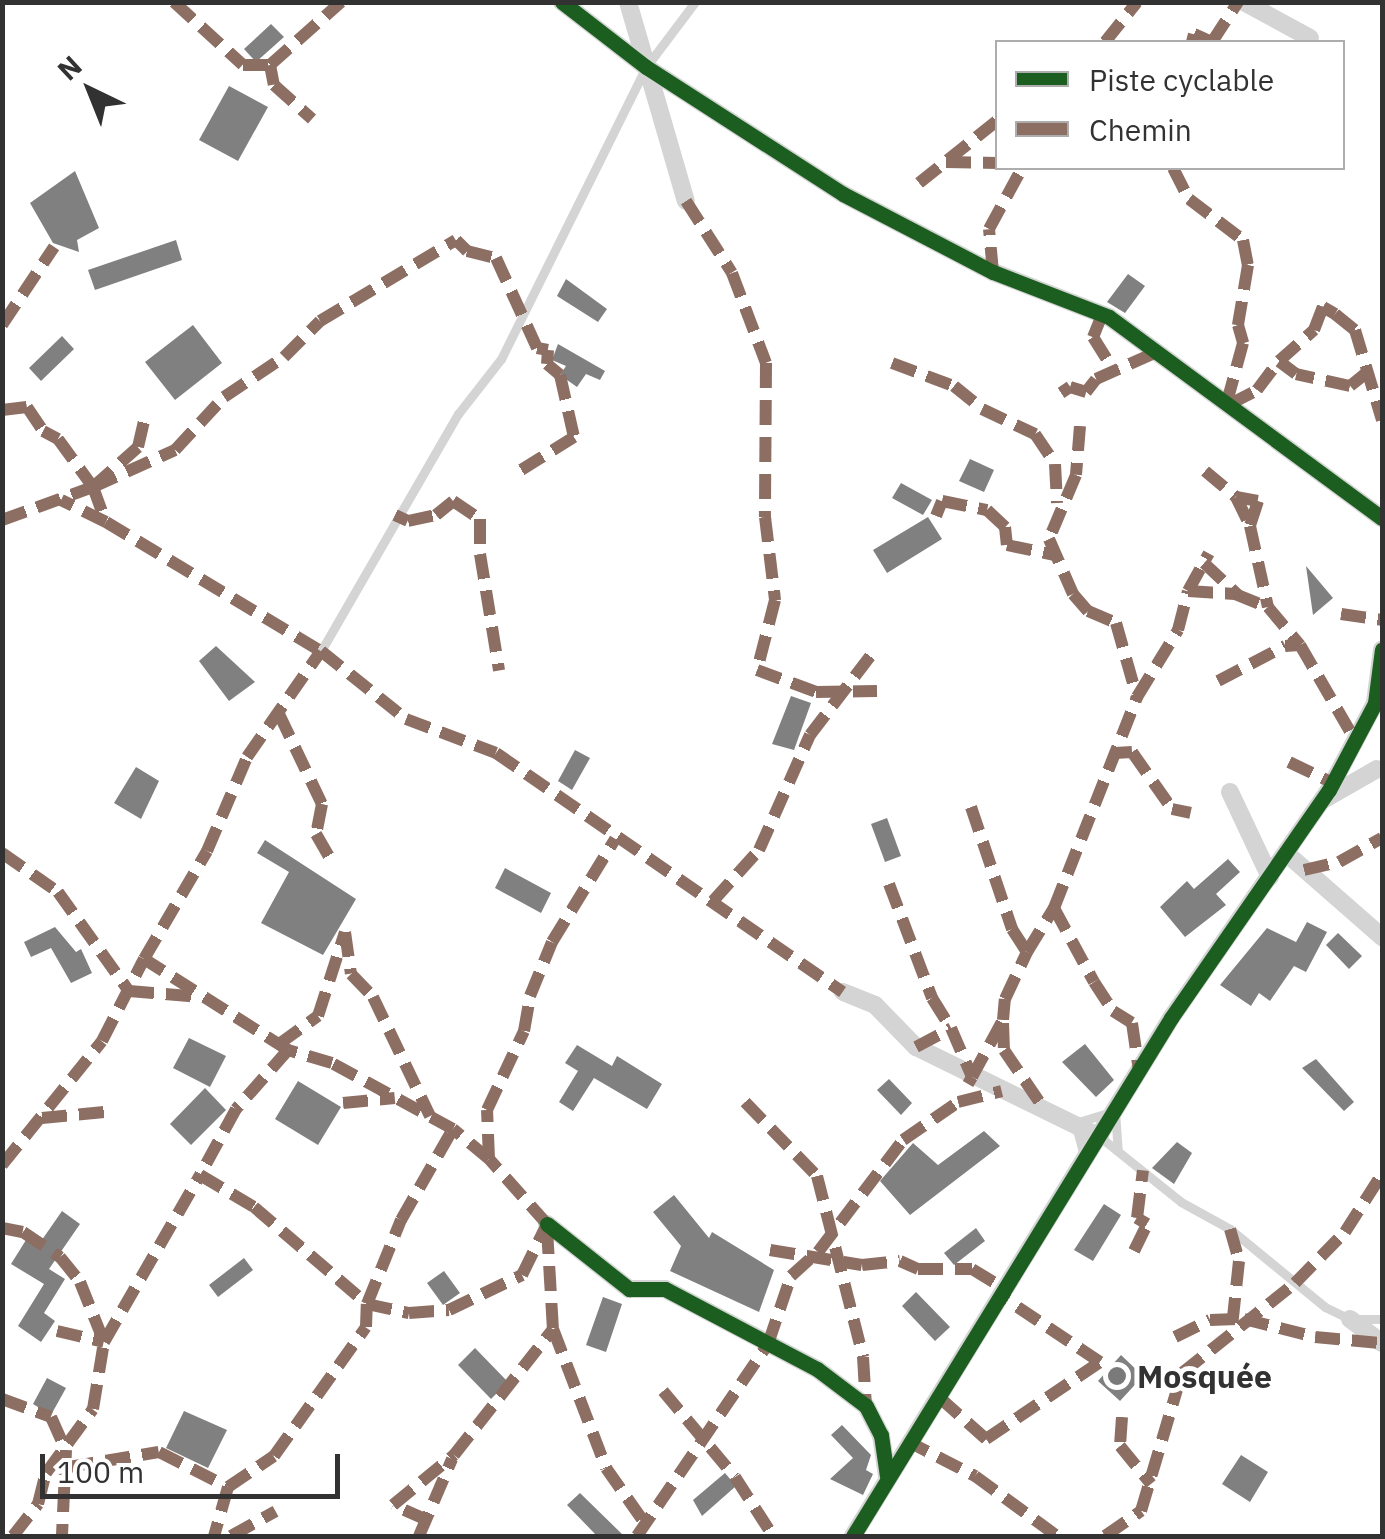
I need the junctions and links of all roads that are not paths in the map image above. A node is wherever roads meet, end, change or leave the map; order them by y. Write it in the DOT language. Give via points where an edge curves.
graph roads {
  1 [pos="562,2"];
  2 [pos="628,2"];
  3 [pos="694,2"];
  4 [pos="1244,2"];
  5 [pos="1310,38"];
  6 [pos="646,67"];
  7 [pos="686,201"];
  8 [pos="1382,518"];
  9 [pos="1382,649"];
  10 [pos="321,651"];
  11 [pos="1377,769"];
  12 [pos="1230,792"];
  13 [pos="1322,800"];
  14 [pos="1297,836"];
  15 [pos="1286,853"];
  16 [pos="1312,869"];
  17 [pos="1270,877"];
  18 [pos="1382,936"];
  19 [pos="843,992"];
  20 [pos="1116,1111"];
  21 [pos="1075,1123"];
  22 [pos="1100,1137"];
  23 [pos="1118,1150"];
  24 [pos="1082,1168"];
  25 [pos="547,1224"];
  26 [pos="1382,1319"];
  27 [pos="1350,1320"];
  28 [pos="1382,1344"];
  29 [pos="888,1476"];
  30 [pos="853,1536"];
  1 -- 6 [label="street"];
  2 -- 6 [label="street"];
  3 -- 6 [label="lane"];
  4 -- 5 [label="street"];
  6 -- 7 [label="street"];
  6 -- 8 [label="street" via="843,194 992,272 1109,318"];
  6 -- 10 [label="lane" via="501,359 447,430"];
  9 -- 13 [label="street" via="1374,703"];
  11 -- 13 [label="street"];
  12 -- 17 [label="street"];
  13 -- 14 [label="street"];
  14 -- 15 [label="street"];
  14 -- 16 [label="street"];
  15 -- 17 [label="street"];
  15 -- 18 [label="street"];
  17 -- 20 [label="street"];
  19 -- 21 [label="street" via="876,1004 916,1047"];
  20 -- 21 [label="lane"];
  20 -- 22 [label="street"];
  20 -- 23 [label="lane"];
  21 -- 22 [label="street"];
  21 -- 24 [label="lane" via="1083,1138"];
  22 -- 23 [label="lane"];
  22 -- 24 [label="street"];
  23 -- 27 [label="lane"];
  24 -- 29 [label="street"];
  25 -- 29 [label="street" via="629,1289 665,1289 818,1369 866,1406 881,1435"];
  26 -- 27 [label="lane"];
  27 -- 28 [label="street"];
  29 -- 30 [label="street"];
}
